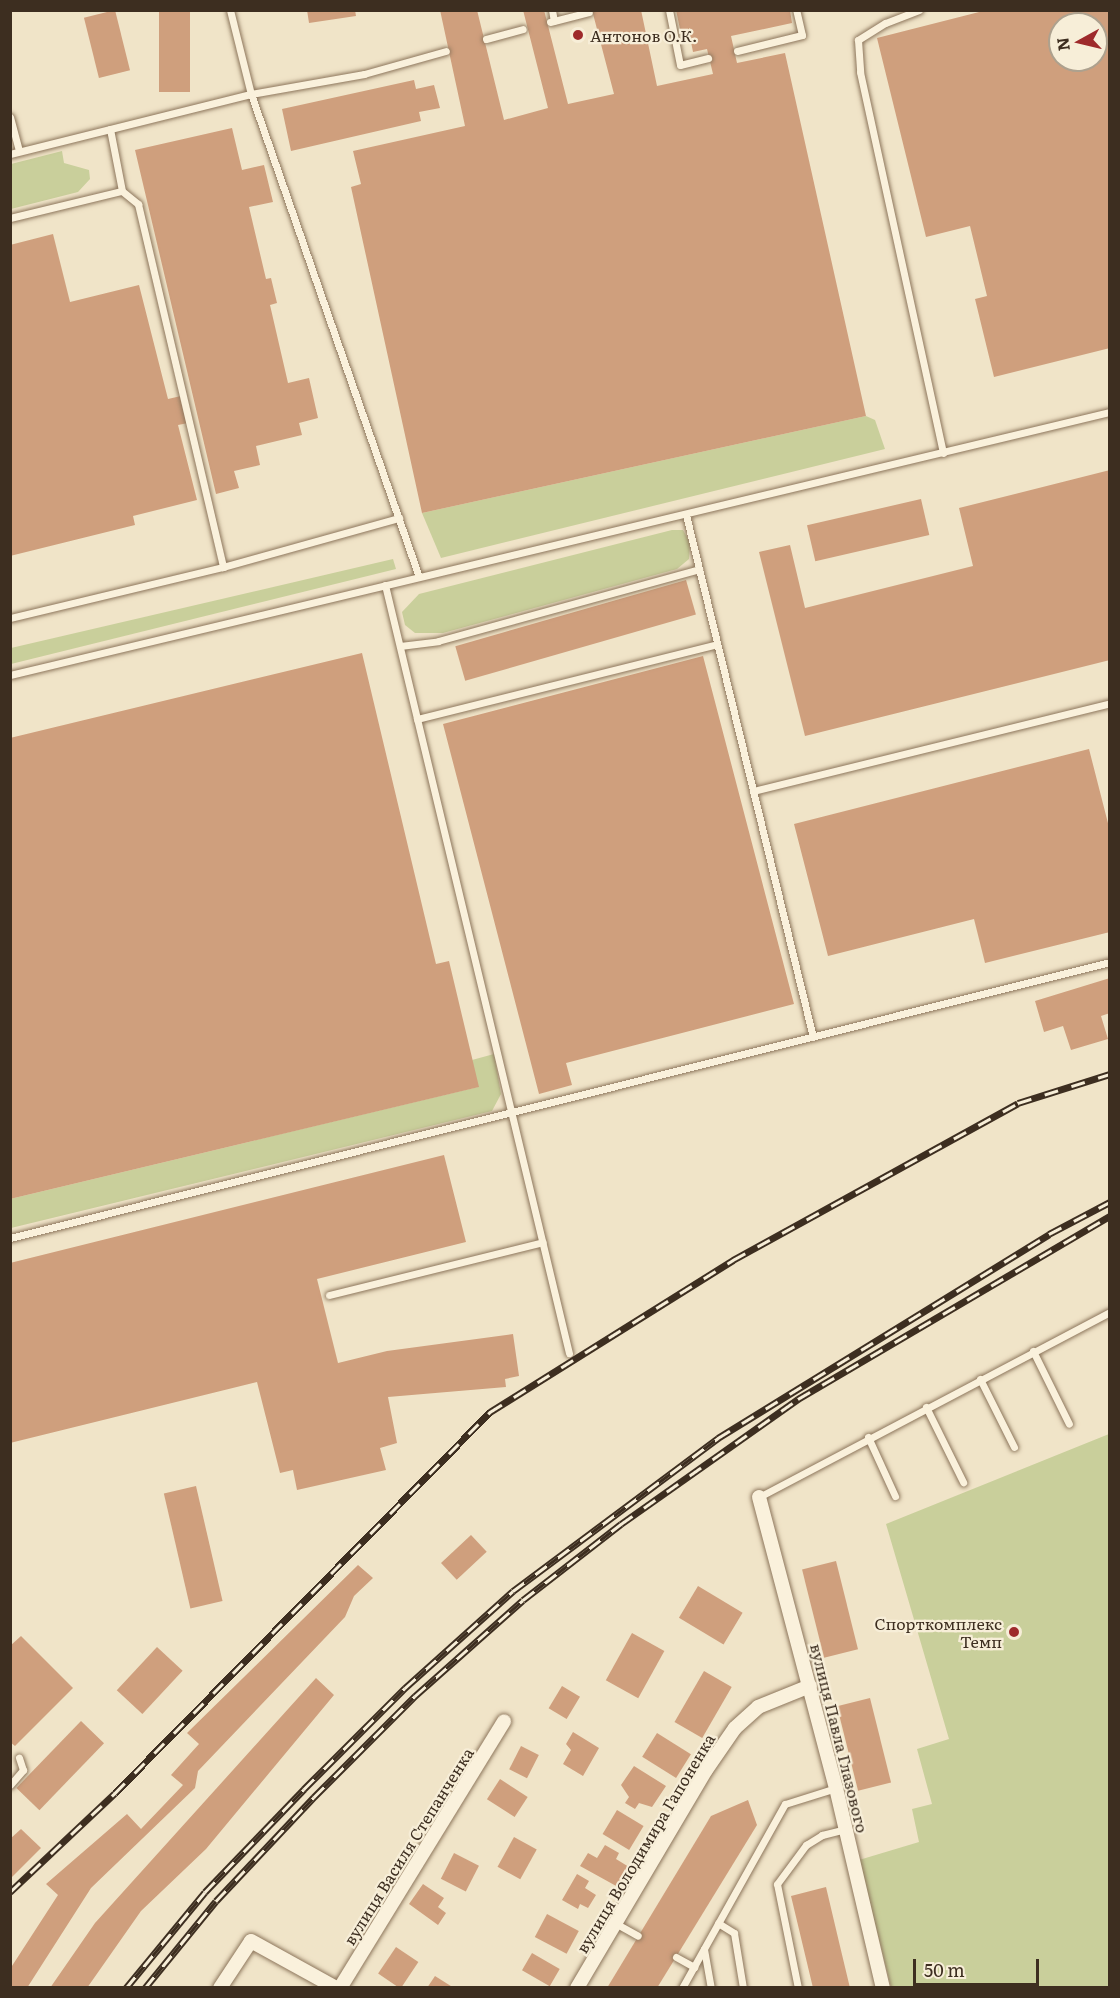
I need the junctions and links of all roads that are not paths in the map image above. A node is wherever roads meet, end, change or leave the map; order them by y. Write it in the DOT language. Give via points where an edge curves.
graph roads {
  1 [pos="230,10"];
  2 [pos="552,10"];
  3 [pos="669,10"];
  4 [pos="796,10"];
  5 [pos="919,10"];
  6 [pos="589,12"];
  7 [pos="523,29"];
  8 [pos="486,39"];
  9 [pos="446,51"];
  10 [pos="737,51"];
  11 [pos="708,58"];
  12 [pos="251,94"];
  13 [pos="10,117"];
  14 [pos="110,129"];
  15 [pos="19,152"];
  16 [pos="10,154"];
  17 [pos="122,191"];
  18 [pos="10,218"];
  19 [pos="1110,412"];
  20 [pos="943,453"];
  21 [pos="686,515"];
  22 [pos="399,518"];
  23 [pos="223,567"];
  24 [pos="699,569"];
  25 [pos="419,577"];
  26 [pos="385,585"];
  27 [pos="10,618"];
  28 [pos="717,644"];
  29 [pos="400,646"];
  30 [pos="10,675"];
  31 [pos="1110,703"];
  32 [pos="417,719"];
  33 [pos="753,792"];
  34 [pos="1110,962"];
  35 [pos="813,1037"];
  36 [pos="512,1114"];
  37 [pos="10,1238"];
  38 [pos="543,1242"];
  39 [pos="329,1296"];
  40 [pos="1110,1312"];
  41 [pos="1033,1351"];
  42 [pos="569,1353"];
  43 [pos="980,1379"];
  44 [pos="926,1407"];
  45 [pos="1069,1424"];
  46 [pos="868,1437"];
  47 [pos="1014,1447"];
  48 [pos="963,1482"];
  49 [pos="895,1496"];
  50 [pos="759,1497"];
  51 [pos="810,1686"];
  52 [pos="504,1721"];
  53 [pos="19,1758"];
  54 [pos="10,1785"];
  55 [pos="836,1788"];
  56 [pos="846,1829"];
  57 [pos="615,1923"];
  58 [pos="718,1923"];
  59 [pos="638,1936"];
  60 [pos="704,1949"];
  61 [pos="676,1957"];
  62 [pos="694,1967"];
  63 [pos="220,1988"];
  64 [pos="338,1988"];
  65 [pos="577,1988"];
  66 [pos="682,1988"];
  67 [pos="711,1988"];
  68 [pos="743,1988"];
  69 [pos="798,1988"];
  70 [pos="883,1988"];
  1 -- 12 [label="lane"];
  2 -- 6 [label="lane" via="552,22"];
  3 -- 11 [label="lane" via="680,65"];
  4 -- 10 [label="lane" via="802,35"];
  5 -- 20 [label="lane" via="858,39 860,72"];
  7 -- 8 [label="lane"];
  9 -- 12 [label="lane" via="364,75"];
  12 -- 14 [label="lane"];
  12 -- 22 [label="lane"];
  13 -- 15 [label="lane"];
  14 -- 15 [label="lane"];
  14 -- 17 [label="lane"];
  15 -- 16 [label="lane"];
  17 -- 18 [label="lane"];
  17 -- 23 [label="lane" via="138,204"];
  19 -- 20 [label="lane"];
  20 -- 21 [label="lane"];
  21 -- 24 [label="lane"];
  21 -- 25 [label="lane"];
  22 -- 23 [label="lane"];
  22 -- 25 [label="lane"];
  23 -- 27 [label="lane"];
  24 -- 28 [label="lane"];
  24 -- 29 [label="lane" via="438,641"];
  25 -- 26 [label="lane"];
  26 -- 29 [label="lane"];
  26 -- 30 [label="lane"];
  28 -- 32 [label="lane"];
  28 -- 33 [label="lane"];
  29 -- 32 [label="lane"];
  31 -- 33 [label="lane"];
  32 -- 36 [label="lane"];
  33 -- 35 [label="lane"];
  34 -- 35 [label="lane"];
  35 -- 36 [label="lane"];
  36 -- 37 [label="lane"];
  36 -- 38 [label="lane"];
  38 -- 39 [label="lane"];
  38 -- 42 [label="lane"];
  40 -- 41 [label="lane"];
  41 -- 43 [label="lane"];
  41 -- 45 [label="lane"];
  43 -- 44 [label="lane"];
  43 -- 47 [label="lane"];
  44 -- 46 [label="lane"];
  44 -- 48 [label="lane"];
  46 -- 49 [label="lane"];
  46 -- 50 [label="lane"];
  50 -- 51 [label="street, вулиця Павла Глазового"];
  51 -- 55 [label="street, вулиця Павла Глазового"];
  51 -- 57 [label="street, вулиця Володимира Гапоненка" via="758,1707 735,1728"];
  52 -- 64 [label="street, вулиця Василя Степанченка"];
  53 -- 54 [label="lane" via="23,1770"];
  55 -- 56 [label="street, вулиця Павла Глазового"];
  55 -- 58 [label="lane" via="785,1803"];
  56 -- 69 [label="lane" via="806,1845 777,1884"];
  56 -- 70 [label="street, вулиця Павла Глазового"];
  57 -- 59 [label="lane"];
  57 -- 65 [label="street, вулиця Володимира Гапоненка"];
  58 -- 60 [label="lane"];
  58 -- 68 [label="lane" via="734,1933"];
  60 -- 62 [label="lane"];
  60 -- 67 [label="lane"];
  61 -- 62 [label="lane"];
  62 -- 66 [label="lane"];
  63 -- 64 [label="street, вулиця Василя Степанченка" via="251,1941"];
}
